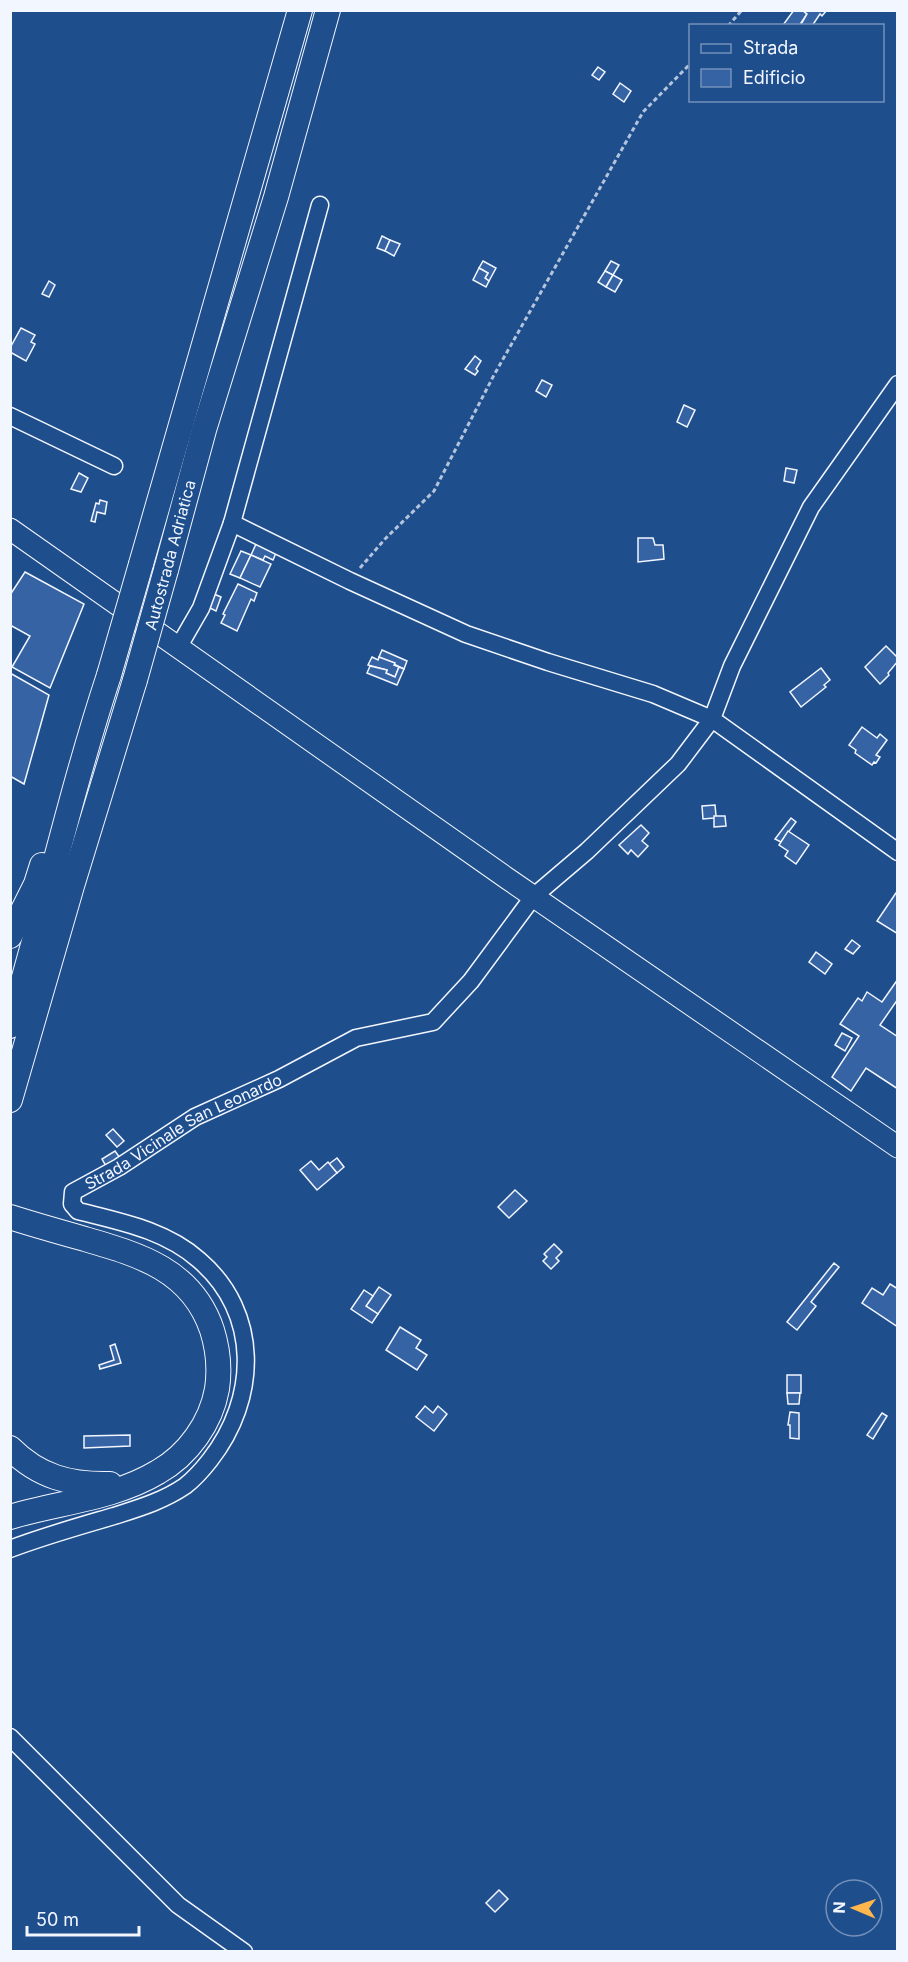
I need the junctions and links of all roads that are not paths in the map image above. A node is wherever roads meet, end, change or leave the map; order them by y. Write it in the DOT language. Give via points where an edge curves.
graph roads {
  1 [pos="300,10"];
  2 [pos="328,10"];
  3 [pos="320,205"];
  4 [pos="897,384"];
  5 [pos="10,416"];
  6 [pos="114,466"];
  7 [pos="232,523"];
  8 [pos="10,529"];
  9 [pos="178,648"];
  10 [pos="96,713"];
  11 [pos="712,720"];
  12 [pos="897,852"];
  13 [pos="533,897"];
  14 [pos="10,936"];
  15 [pos="10,1026"];
  16 [pos="10,1100"];
  17 [pos="897,1147"];
  18 [pos="10,1217"];
  19 [pos="10,1448"];
  20 [pos="142,1479"];
  21 [pos="10,1517"];
  22 [pos="10,1549"];
  23 [pos="11,1739"];
  24 [pos="244,1952"];
  1 -- 10 [label="highway, Autostrada Adriatica, bridge"];
  2 -- 16 [label="highway, Autostrada Adriatica, bridge"];
  3 -- 7 [label="street"];
  4 -- 11 [label="street" via="811,507 732,666"];
  5 -- 6 [label="street"];
  7 -- 9 [label="street" via="201,608"];
  7 -- 11 [label="street" via="466,634 653,694"];
  8 -- 9 [label="main road"];
  9 -- 13 [label="main road"];
  10 -- 14 [label="highway" via="36,884"];
  10 -- 15 [label="highway, Autostrada Adriatica"];
  11 -- 12 [label="street"];
  11 -- 13 [label="street" via="678,764"];
  13 -- 17 [label="main road"];
  13 -- 22 [label="street, Strada Vicinale San Leonardo" via="471,981 433,1022 356,1038 195,1117 73,1192 72,1204 78,1211 159,1234 199,1260 219,1280 236,1310 247,1372 233,1424 220,1447 188,1484 145,1506"];
  18 -- 20 [label="highway" via="156,1263 182,1282 209,1322 219,1377 208,1416 186,1450 166,1467"];
  19 -- 20 [label="highway" via="30,1465 69,1482 111,1484"];
  20 -- 21 [label="highway" via="121,1491"];
  23 -- 24 [label="street" via="178,1905"];
}
